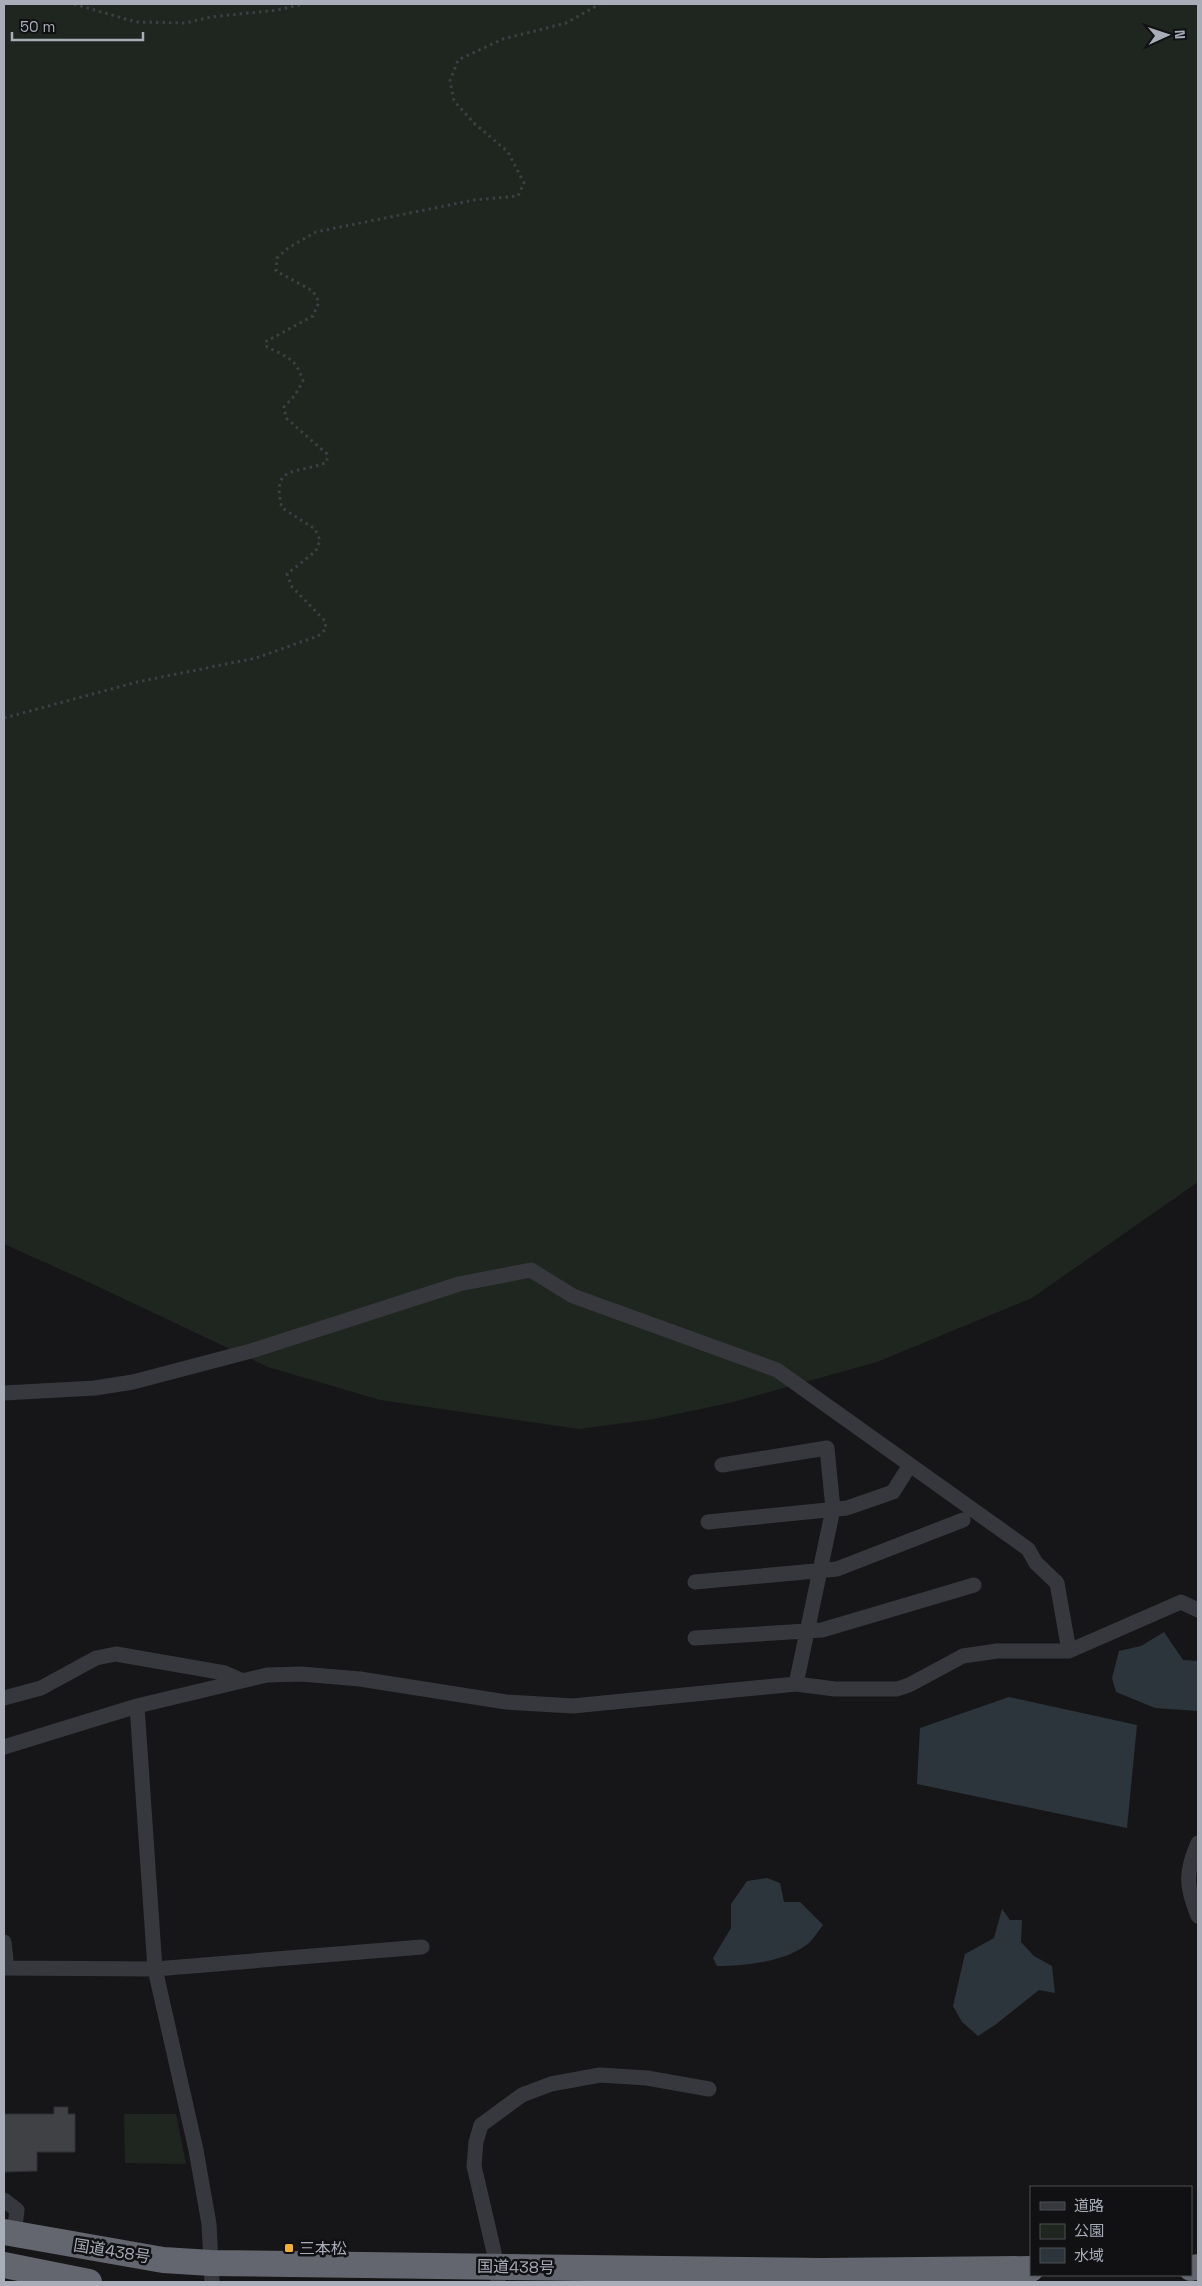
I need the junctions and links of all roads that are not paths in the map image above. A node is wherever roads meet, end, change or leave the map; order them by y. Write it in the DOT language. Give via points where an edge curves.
graph roads {
  1 [pos="4,1393"];
  2 [pos="722,1465"];
  3 [pos="910,1465"];
  4 [pos="833,1509"];
  5 [pos="963,1520"];
  6 [pos="708,1522"];
  7 [pos="820,1570"];
  8 [pos="695,1582"];
  9 [pos="974,1585"];
  10 [pos="1198,1610"];
  11 [pos="807,1631"];
  12 [pos="696,1638"];
  13 [pos="1069,1651"];
  14 [pos="241,1680"];
  15 [pos="796,1684"];
  16 [pos="4,1698"];
  17 [pos="137,1706"];
  18 [pos="4,1747"];
  19 [pos="1198,1845"];
  20 [pos="1198,1916"];
  21 [pos="4,1942"];
  22 [pos="422,1947"];
  23 [pos="6,1968"];
  24 [pos="156,1970"];
  25 [pos="709,2090"];
  26 [pos="4,2200"];
  27 [pos="9,2233"];
  28 [pos="4,2265"];
  29 [pos="1030,2269"];
  30 [pos="212,2273"];
  31 [pos="497,2275"];
  32 [pos="541,2275"];
  33 [pos="89,2282"];
  1 -- 3 [label="street" via="95,1388 132,1382 251,1351 459,1284 531,1270 573,1296 776,1370"];
  2 -- 4 [label="street" via="827,1448"];
  3 -- 4 [label="street" via="893,1492 847,1508"];
  3 -- 13 [label="street" via="1028,1549 1036,1563 1057,1584"];
  4 -- 6 [label="street"];
  4 -- 7 [label="street"];
  5 -- 7 [label="street" via="837,1569"];
  7 -- 8 [label="street"];
  7 -- 11 [label="street"];
  9 -- 11 [label="street" via="822,1630"];
  10 -- 13 [label="street" via="1181,1602"];
  11 -- 12 [label="street"];
  11 -- 15 [label="street"];
  13 -- 15 [label="street" via="997,1651 962,1656 897,1689 835,1689"];
  14 -- 15 [label="street" via="301,1674 360,1679 506,1702 574,1706"];
  14 -- 16 [label="street" via="225,1673 116,1654 96,1658 41,1688"];
  14 -- 17 [label="street"];
  17 -- 18 [label="street"];
  17 -- 24 [label="street"];
  19 -- 20 [label="street" via="1187,1875"];
  21 -- 23 [label="street"];
  22 -- 24 [label="street"];
  23 -- 24 [label="street"];
  24 -- 30 [label="street" via="196,2150 209,2224"];
  25 -- 31 [label="street" via="647,2078 600,2075 550,2084 522,2095 481,2125 474,2166"];
  26 -- 27 [label="street" via="17,2210"];
  27 -- 30 [label="highway, 国道438号" via="163,2260"];
  28 -- 33 [label="highway, 国道438号"];
  29 -- 32 [label="highway, 国道438号"];
  30 -- 31 [label="highway, 国道438号"];
  31 -- 32 [label="highway, 国道438号"];
}
